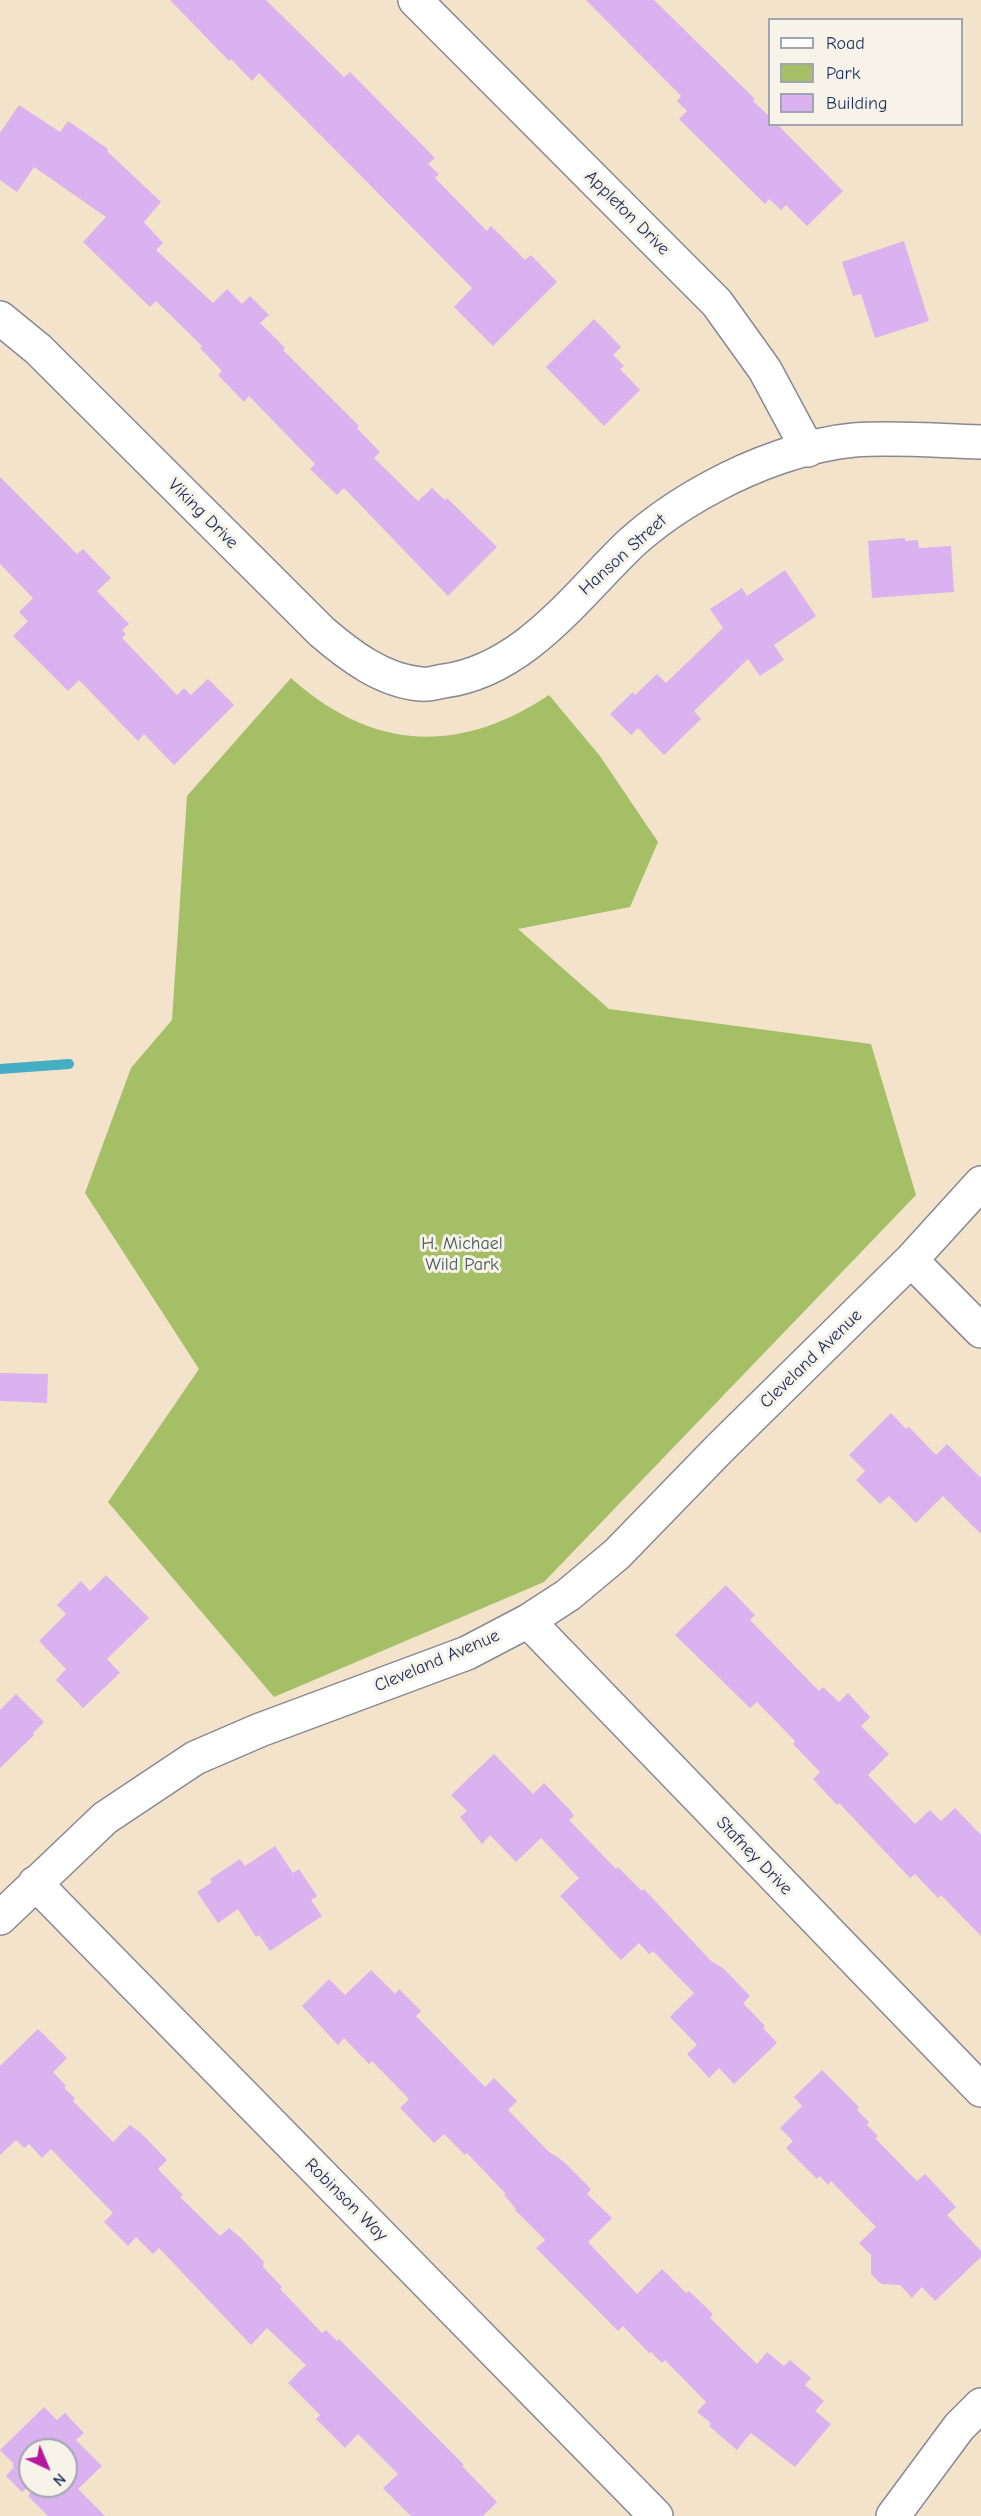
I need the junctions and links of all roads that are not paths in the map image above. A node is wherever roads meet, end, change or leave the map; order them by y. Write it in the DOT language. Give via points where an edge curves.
graph roads {
  1 [pos="415,0"];
  2 [pos="0,318"];
  3 [pos="981,442"];
  4 [pos="808,450"];
  5 [pos="422,684"];
  6 [pos="981,1183"];
  7 [pos="911,1260"];
  8 [pos="981,1331"];
  9 [pos="528,1621"];
  10 [pos="35,1883"];
  11 [pos="0,1918"];
  12 [pos="981,2090"];
  13 [pos="981,2405"];
  14 [pos="656,2516"];
  15 [pos="893,2516"];
  1 -- 4 [label="street, Appleton Drive" via="717,303 765,370"];
  2 -- 5 [label="street, Viking Drive" via="38,349 322,633 354,659 388,675"];
  3 -- 4 [label="street, Hanson Street" via="852,440"];
  4 -- 5 [label="street, Hanson Street" via="764,463 712,487 669,514 632,542 534,639 498,664 465,678"];
  6 -- 7 [label="street, Cleveland Avenue"];
  7 -- 8 [label="street"];
  7 -- 9 [label="street, Cleveland Avenue" via="617,1554 568,1595"];
  9 -- 10 [label="street, Cleveland Avenue" via="467,1653 195,1758 105,1818"];
  9 -- 12 [label="street, Stafney Drive"];
  10 -- 11 [label="street, Cleveland Avenue"];
  10 -- 14 [label="street, Robinson Way"];
  13 -- 15 [label="street" via="959,2427"];
}
